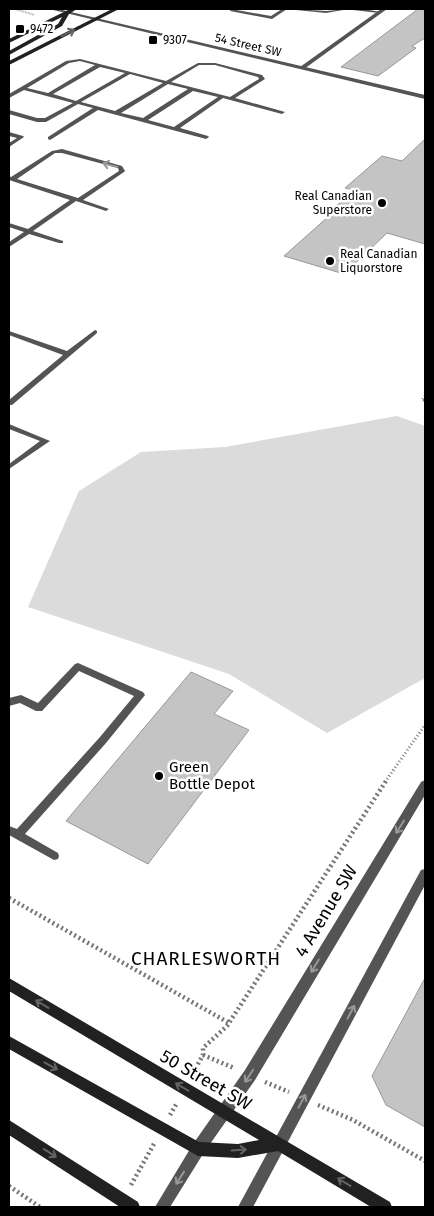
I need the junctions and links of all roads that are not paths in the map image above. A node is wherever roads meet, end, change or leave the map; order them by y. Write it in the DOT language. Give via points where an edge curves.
graph roads {
  1 [pos="52,9"];
  2 [pos="74,9"];
  3 [pos="116,9"];
  4 [pos="234,9"];
  5 [pos="285,9"];
  6 [pos="296,9"];
  7 [pos="344,9"];
  8 [pos="353,9"];
  9 [pos="96,10"];
  10 [pos="382,11"];
  11 [pos="67,12"];
  12 [pos="96,19"];
  13 [pos="9,41"];
  14 [pos="9,53"];
  15 [pos="9,63"];
  16 [pos="99,65"];
  17 [pos="302,68"];
  18 [pos="129,73"];
  19 [pos="166,83"];
  20 [pos="23,88"];
  21 [pos="192,90"];
  22 [pos="48,95"];
  23 [pos="9,96"];
  24 [pos="221,97"];
  25 [pos="425,97"];
  26 [pos="232,100"];
  27 [pos="78,103"];
  28 [pos="97,108"];
  29 [pos="9,112"];
  30 [pos="282,112"];
  31 [pos="116,113"];
  32 [pos="144,120"];
  33 [pos="175,129"];
  34 [pos="9,134"];
  35 [pos="206,137"];
  36 [pos="50,138"];
  37 [pos="9,145"];
  38 [pos="10,178"];
  39 [pos="77,200"];
  40 [pos="106,209"];
  41 [pos="9,225"];
  42 [pos="28,231"];
  43 [pos="60,242"];
  44 [pos="9,244"];
  45 [pos="95,332"];
  46 [pos="9,333"];
  47 [pos="68,354"];
  48 [pos="9,403"];
  49 [pos="9,426"];
  50 [pos="9,467"];
  51 [pos="9,702"];
  52 [pos="425,785"];
  53 [pos="13,832"];
  54 [pos="54,856"];
  55 [pos="425,874"];
  56 [pos="9,984"];
  57 [pos="9,1042"];
  58 [pos="224,1112"];
  59 [pos="9,1127"];
  60 [pos="279,1144"];
  61 [pos="198,1149"];
  62 [pos="133,1207"];
  63 [pos="162,1207"];
  64 [pos="245,1207"];
  65 [pos="386,1207"];
  1 -- 11 [label="street, 54 Street SW"];
  2 -- 11 [label="main road"];
  3 -- 12 [label="main road"];
  4 -- 5 [label="lane" via="272,18"];
  6 -- 7 [label="lane" via="326,12"];
  8 -- 10 [label="lane"];
  9 -- 12 [label="main road"];
  10 -- 17 [label="street"];
  11 -- 12 [label="street, 54 Street SW"];
  11 -- 13 [label="main road"];
  11 -- 14 [label="main road" via="60,25"];
  15 -- 12 [label="main road, one-way"];
  12 -- 17 [label="street, 54 Street SW"];
  16 -- 18 [label="lane"];
  16 -- 20 [label="lane" via="74,60"];
  16 -- 22 [label="lane"];
  17 -- 25 [label="street, 54 Street SW"];
  18 -- 19 [label="lane"];
  18 -- 27 [label="lane"];
  19 -- 21 [label="lane"];
  19 -- 26 [label="lane" via="198,64 208,63 262,78"];
  19 -- 31 [label="lane"];
  20 -- 22 [label="lane"];
  20 -- 23 [label="lane"];
  21 -- 24 [label="lane"];
  21 -- 32 [label="lane"];
  22 -- 27 [label="lane"];
  24 -- 26 [label="lane"];
  24 -- 33 [label="lane"];
  26 -- 30 [label="lane"];
  27 -- 28 [label="lane"];
  27 -- 29 [label="lane" via="46,120"];
  28 -- 31 [label="lane"];
  28 -- 36 [label="lane"];
  31 -- 32 [label="lane"];
  32 -- 33 [label="lane"];
  33 -- 35 [label="lane"];
  34 -- 37 [label="lane" via="20,138"];
  38 -- 39 [label="lane"];
  39 -- 38 [label="lane, one-way" via="122,171 120,167 62,151 54,152"];
  39 -- 40 [label="lane"];
  39 -- 42 [label="lane"];
  41 -- 42 [label="lane"];
  42 -- 43 [label="lane"];
  42 -- 44 [label="lane"];
  45 -- 47 [label="lane"];
  46 -- 47 [label="lane"];
  47 -- 48 [label="lane"];
  49 -- 50 [label="lane" via="46,441"];
  51 -- 53 [label="lane" via="21,699 39,708 78,666 140,695 103,740"];
  52 -- 58 [label="street, 4 Avenue SW, one-way" via="250,1075"];
  53 -- 54 [label="lane"];
  60 -- 55 [label="street, one-way"];
  58 -- 56 [label="main road, 50 Street SW, one-way"];
  57 -- 61 [label="main road, one-way"];
  58 -- 60 [label="main road, 50 Street SW"];
  58 -- 61 [label="street, 4 Avenue SW"];
  59 -- 62 [label="main road, one-way"];
  61 -- 60 [label="main road, one-way" via="238,1151"];
  60 -- 64 [label="street"];
  65 -- 60 [label="main road, 50 Street SW, one-way"];
  61 -- 63 [label="street, 4 Avenue SW, one-way"];
}
